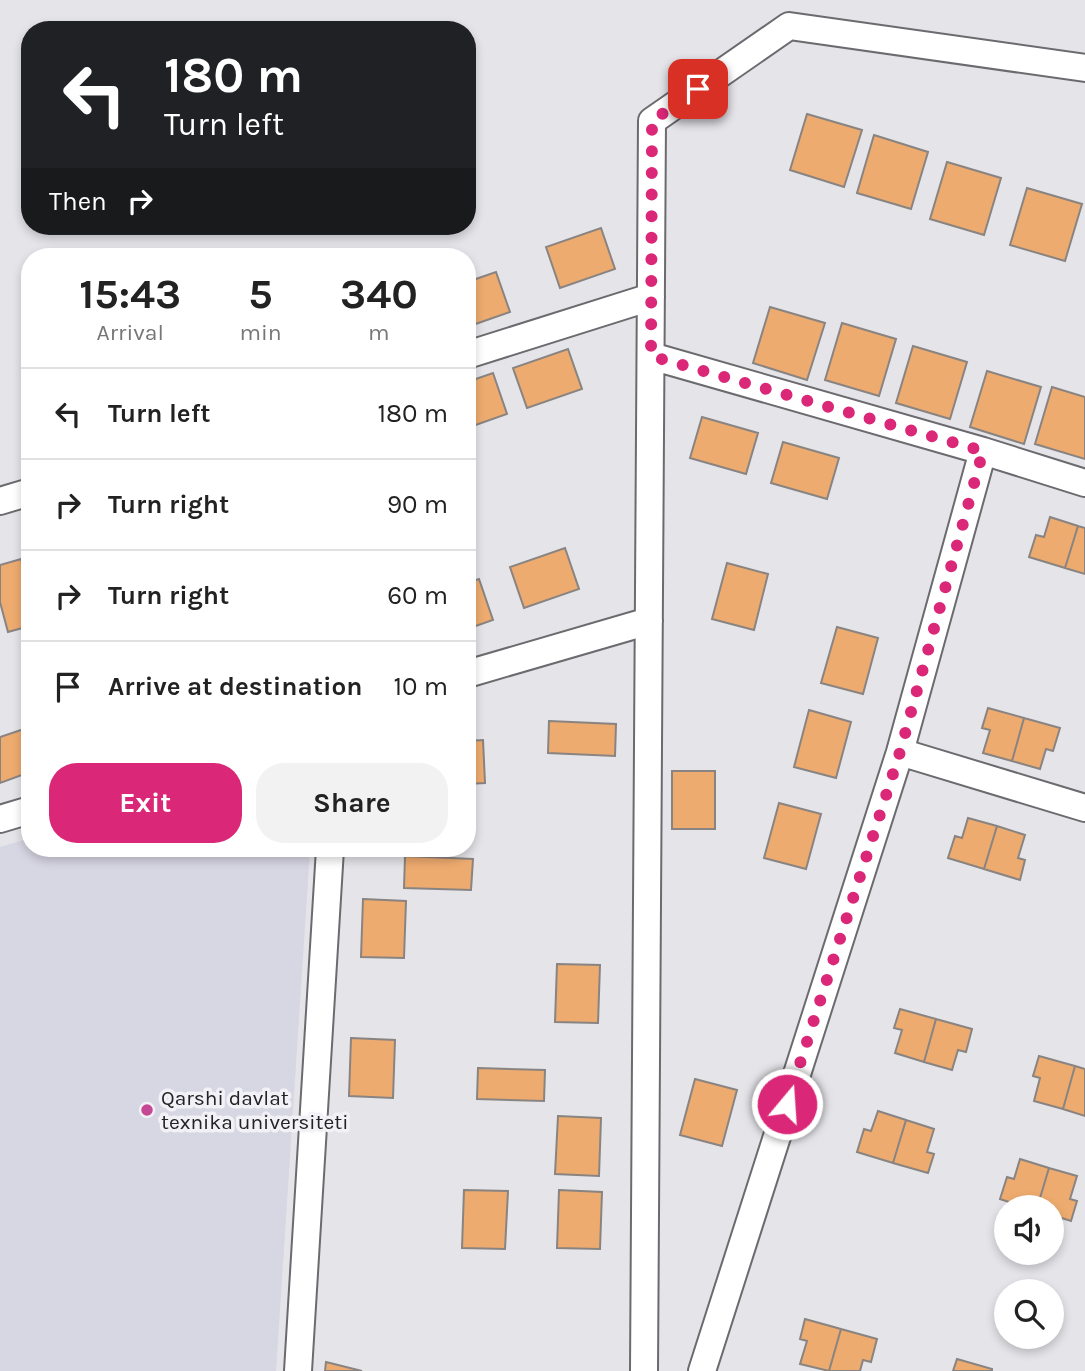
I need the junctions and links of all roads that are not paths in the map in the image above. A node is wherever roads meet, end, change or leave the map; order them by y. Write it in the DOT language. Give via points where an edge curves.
graph roads {
  1 [pos="1085,68"];
  2 [pos="651,297"];
  3 [pos="476,352"];
  4 [pos="651,356"];
  5 [pos="983,451"];
  6 [pos="1085,483"];
  7 [pos="21,495"];
  8 [pos="0,501"];
  9 [pos="649,621"];
  10 [pos="476,671"];
  11 [pos="900,752"];
  12 [pos="1085,808"];
  13 [pos="21,813"];
  14 [pos="0,819"];
  15 [pos="330,857"];
  16 [pos="706,1370"];
  17 [pos="298,1371"];
  18 [pos="644,1371"];
  1 -- 2 [label="street" via="789,26 652,121"];
  2 -- 3 [label="street"];
  2 -- 4 [label="street"];
  4 -- 5 [label="street"];
  4 -- 9 [label="street"];
  5 -- 6 [label="street"];
  5 -- 11 [label="street"];
  7 -- 8 [label="street"];
  9 -- 10 [label="street"];
  9 -- 18 [label="street"];
  11 -- 12 [label="street"];
  11 -- 16 [label="street"];
  13 -- 14 [label="street"];
  15 -- 17 [label="street"];
}
